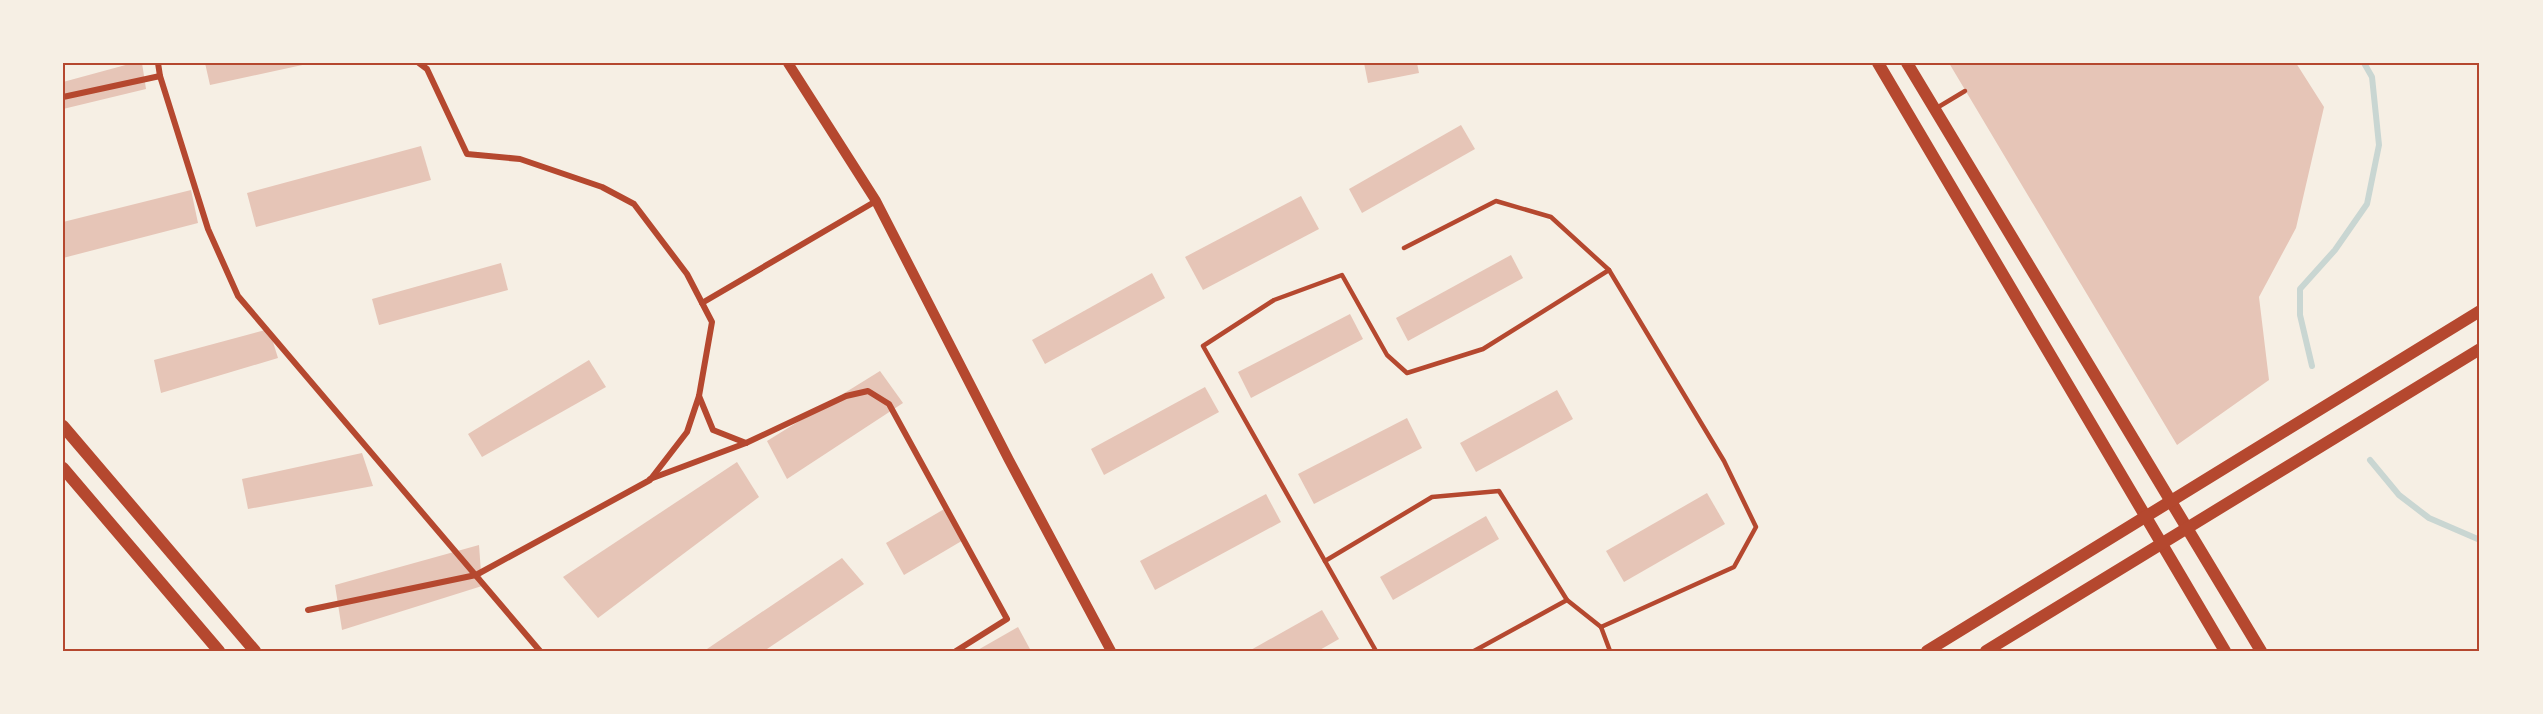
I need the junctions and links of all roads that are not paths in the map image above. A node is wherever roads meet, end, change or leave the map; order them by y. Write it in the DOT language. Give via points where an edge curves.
graph roads {
  1 [pos="158,63"];
  2 [pos="419,63"];
  3 [pos="788,63"];
  4 [pos="1878,63"];
  5 [pos="1907,63"];
  6 [pos="160,76"];
  7 [pos="1965,91"];
  8 [pos="63,97"];
  9 [pos="1935,109"];
  10 [pos="876,201"];
  11 [pos="1404,248"];
  12 [pos="1609,270"];
  13 [pos="702,303"];
  14 [pos="2480,311"];
  15 [pos="2480,349"];
  16 [pos="699,396"];
  17 [pos="63,426"];
  18 [pos="746,443"];
  19 [pos="63,468"];
  20 [pos="650,480"];
  21 [pos="2171,503"];
  22 [pos="2146,519"];
  23 [pos="2187,529"];
  24 [pos="2161,544"];
  25 [pos="1325,561"];
  26 [pos="476,575"];
  27 [pos="1567,600"];
  28 [pos="308,610"];
  29 [pos="1601,627"];
  30 [pos="219,651"];
  31 [pos="255,651"];
  32 [pos="540,651"];
  33 [pos="956,651"];
  34 [pos="1111,651"];
  35 [pos="1376,651"];
  36 [pos="1474,651"];
  37 [pos="1610,651"];
  38 [pos="1927,651"];
  39 [pos="1986,651"];
  40 [pos="2225,651"];
  41 [pos="2261,651"];
  1 -- 6 [label="street"];
  2 -- 13 [label="street" via="427,69 467,154 520,159 602,187 634,204 687,274"];
  3 -- 10 [label="street"];
  4 -- 22 [label="main road"];
  5 -- 9 [label="main road"];
  6 -- 8 [label="street"];
  6 -- 26 [label="street" via="208,229 238,296"];
  7 -- 9 [label="lane"];
  9 -- 21 [label="main road"];
  10 -- 13 [label="street"];
  10 -- 34 [label="street"];
  11 -- 12 [label="lane" via="1496,201 1551,217"];
  12 -- 25 [label="lane" via="1483,349 1407,373 1388,355 1342,275 1274,300 1203,346"];
  12 -- 29 [label="lane" via="1724,461 1755,527 1734,567"];
  13 -- 16 [label="street" via="712,322"];
  14 -- 21 [label="main road"];
  15 -- 23 [label="main road"];
  16 -- 18 [label="street" via="712,430"];
  16 -- 20 [label="street" via="687,432"];
  17 -- 31 [label="main road"];
  18 -- 20 [label="street"];
  18 -- 33 [label="street" via="846,396 868,391 889,404 1007,619"];
  19 -- 30 [label="main road"];
  20 -- 26 [label="street"];
  21 -- 22 [label="main road"];
  21 -- 23 [label="main road"];
  22 -- 24 [label="main road"];
  22 -- 38 [label="main road"];
  23 -- 24 [label="main road"];
  23 -- 41 [label="main road"];
  24 -- 39 [label="main road"];
  24 -- 40 [label="main road"];
  25 -- 27 [label="lane" via="1432,497 1499,491"];
  25 -- 35 [label="lane"];
  26 -- 28 [label="street"];
  26 -- 32 [label="street"];
  27 -- 29 [label="lane"];
  27 -- 36 [label="lane"];
  29 -- 37 [label="lane"];
}
